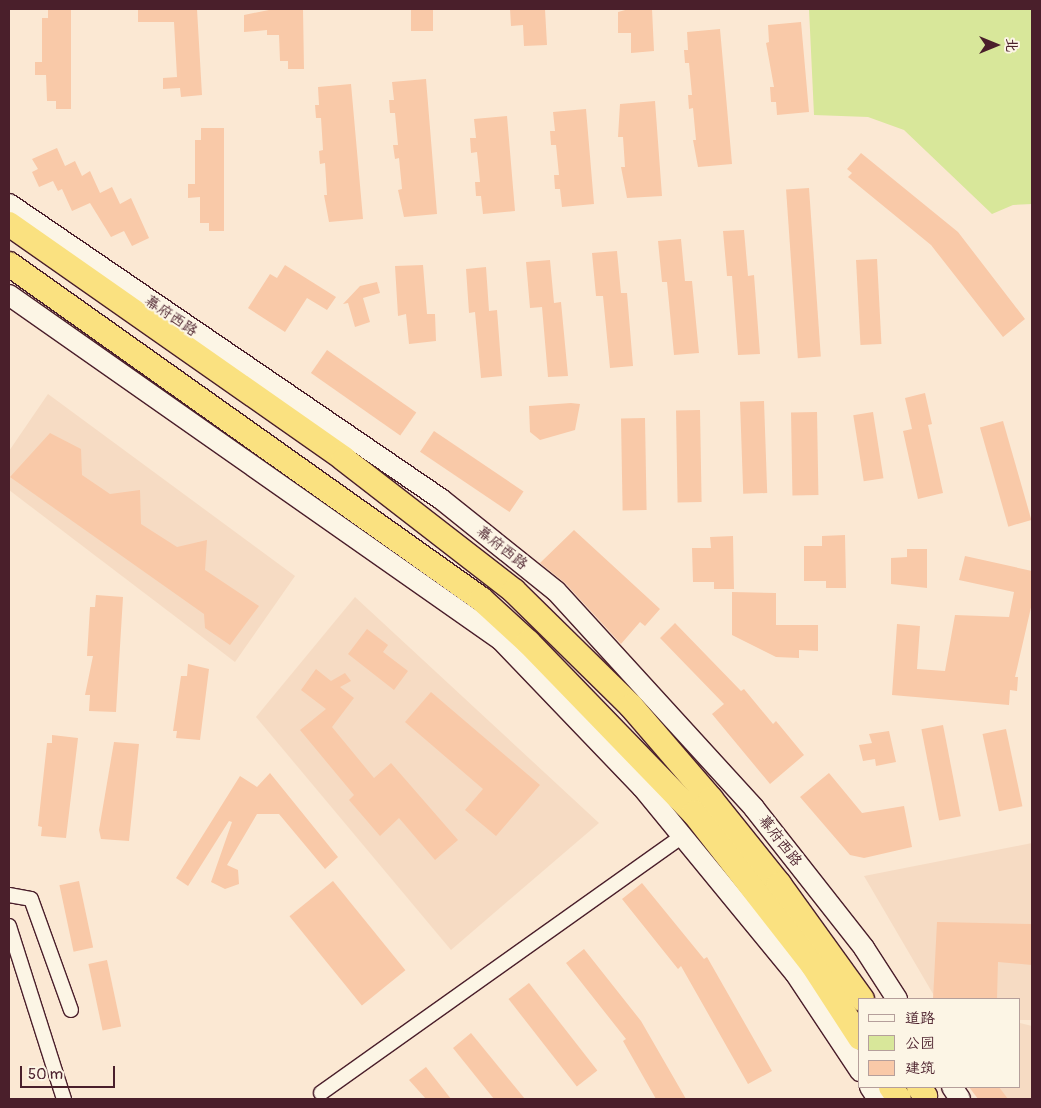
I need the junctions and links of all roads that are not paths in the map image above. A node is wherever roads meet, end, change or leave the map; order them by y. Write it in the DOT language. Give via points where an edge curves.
graph roads {
  1 [pos="9,204"];
  2 [pos="9,224"];
  3 [pos="9,264"];
  4 [pos="9,295"];
  5 [pos="682,836"];
  6 [pos="9,895"];
  7 [pos="9,926"];
  8 [pos="861,998"];
  9 [pos="896,998"];
  10 [pos="72,1010"];
  11 [pos="858,1035"];
  12 [pos="858,1068"];
  13 [pos="871,1088"];
  14 [pos="892,1088"];
  15 [pos="953,1088"];
  16 [pos="321,1093"];
  17 [pos="64,1099"];
  18 [pos="878,1099"];
  19 [pos="899,1099"];
  20 [pos="960,1099"];
  1 -- 9 [label="main road, 幕府西路" via="441,499 556,591 754,808 864,948"];
  2 -- 8 [label="highway, 幕府西路" via="344,459 514,592 630,706 711,799 779,884"];
  3 -- 11 [label="highway" via="480,599 528,642 694,813 812,964"];
  4 -- 5 [label="main road" via="501,640 642,787"];
  5 -- 12 [label="main road" via="795,973"];
  5 -- 16 [label="street"];
  6 -- 10 [label="street" via="31,899"];
  7 -- 17 [label="street"];
  13 -- 18 [label="main road"];
  14 -- 19 [label="highway"];
  15 -- 20 [label="main road"];
}
